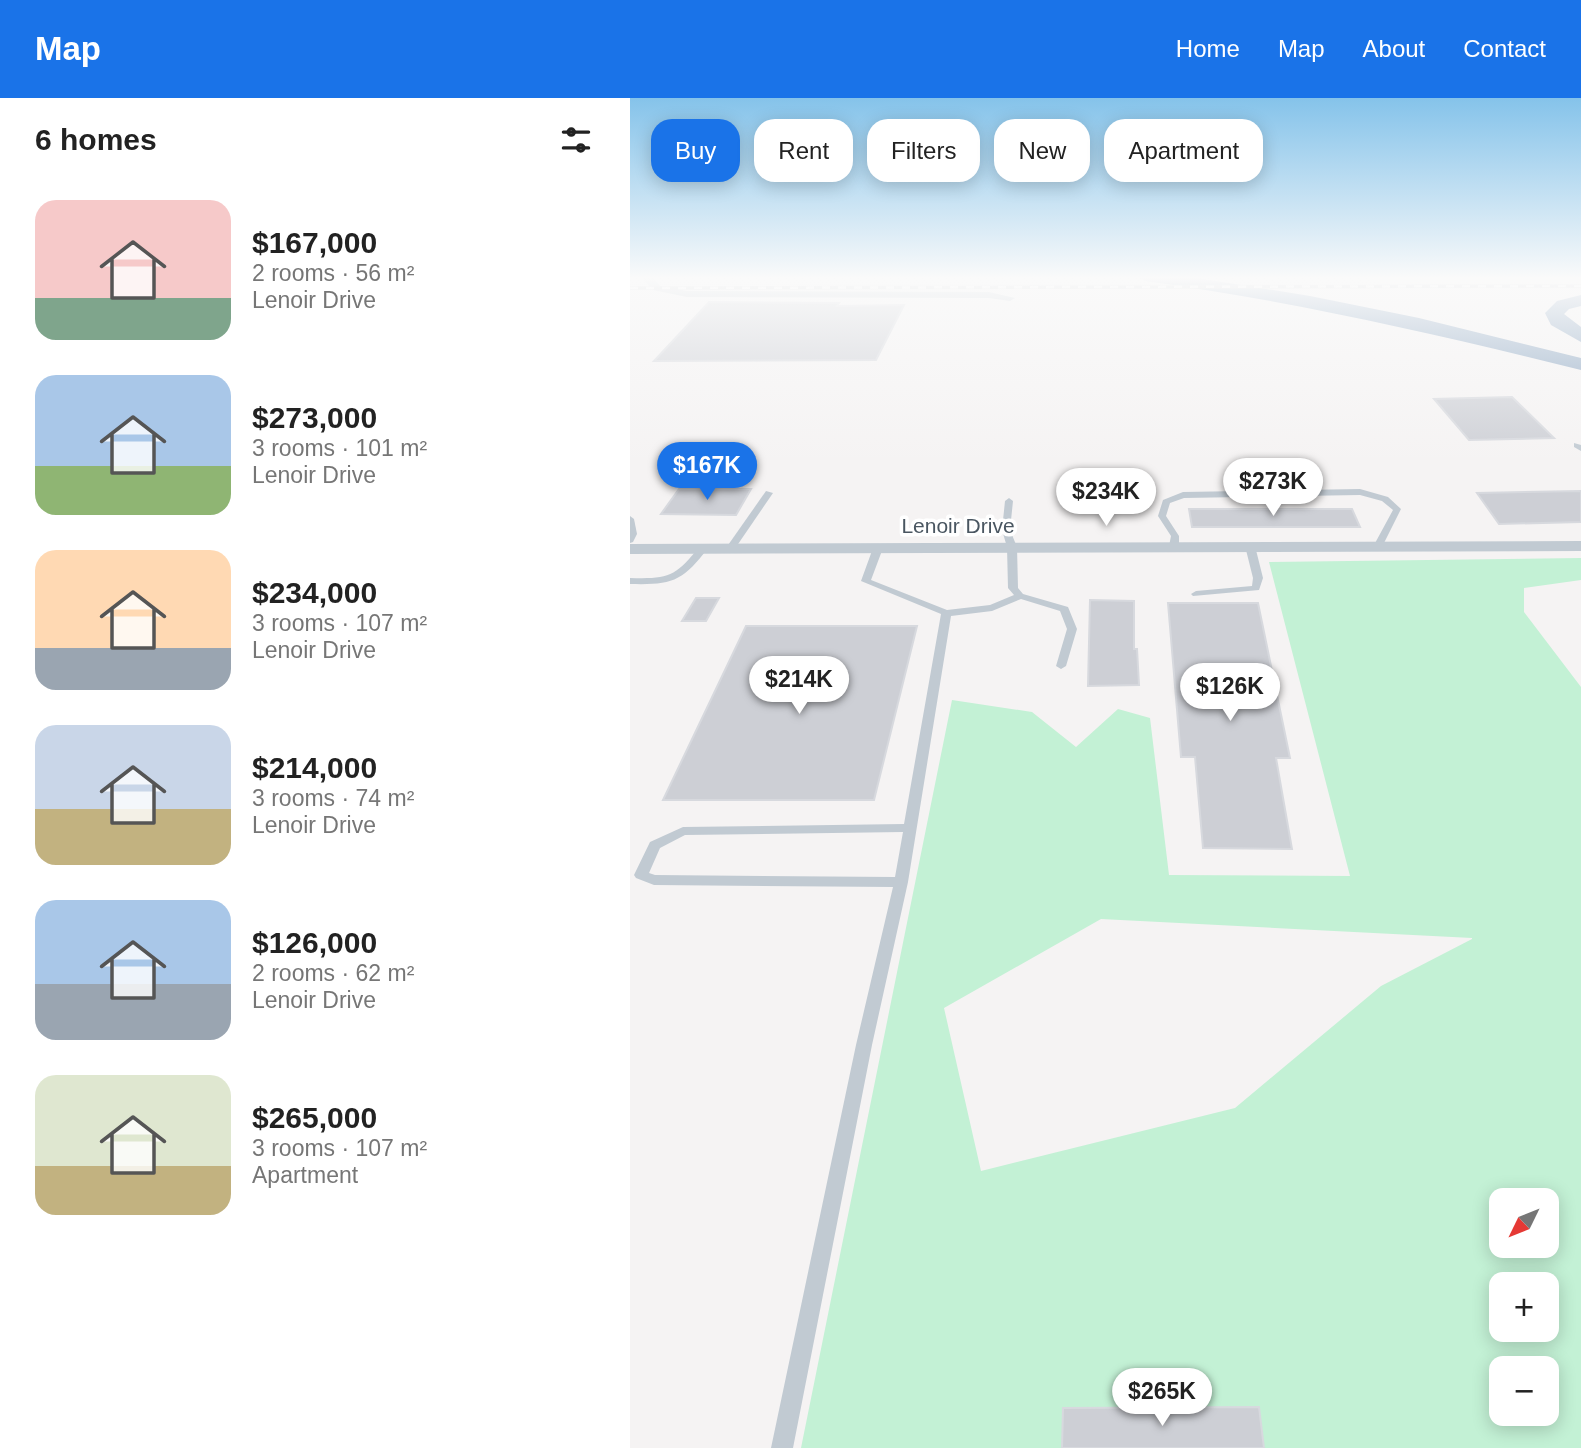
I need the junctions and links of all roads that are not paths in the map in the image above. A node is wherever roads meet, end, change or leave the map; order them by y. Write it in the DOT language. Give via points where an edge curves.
graph roads {
  1 [pos="1484,339"];
  2 [pos="1549,339"];
  3 [pos="1581,348"];
  4 [pos="1581,364"];
  5 [pos="769,493"];
  6 [pos="1009,501"];
  7 [pos="630,519"];
  8 [pos="630,540"];
  9 [pos="1379,545"];
  10 [pos="1174,546"];
  11 [pos="1250,546"];
  12 [pos="1581,546"];
  13 [pos="1012,547"];
  14 [pos="703,548"];
  15 [pos="731,548"];
  16 [pos="878,548"];
  17 [pos="630,549"];
  18 [pos="630,581"];
  19 [pos="1196,594"];
  20 [pos="1020,596"];
  21 [pos="946,613"];
  22 [pos="1061,666"];
  23 [pos="910,828"];
  24 [pos="901,882"];
  25 [pos="782,1448"];
  1 -- 4 [label="highway"];
  2 -- 3 [label="highway"];
  5 -- 15 [label="lane"];
  6 -- 13 [label="lane" via="1006,530"];
  7 -- 8 [label="lane"];
  9 -- 10 [label="lane" via="1397,509 1385,499 1360,492 1184,495 1166,502 1162,516 1175,536"];
  9 -- 11 [label="street, Lenoir Drive"];
  9 -- 12 [label="street, Lenoir Drive"];
  10 -- 11 [label="street, Lenoir Drive"];
  10 -- 13 [label="street, Lenoir Drive"];
  11 -- 19 [label="lane" via="1258,578 1255,588"];
  13 -- 16 [label="street, Lenoir Drive"];
  13 -- 20 [label="lane" via="1013,588"];
  14 -- 15 [label="street, Lenoir Drive"];
  14 -- 17 [label="street, Lenoir Drive"];
  14 -- 18 [label="lane" via="685,571 672,579"];
  15 -- 16 [label="street, Lenoir Drive"];
  16 -- 21 [label="lane" via="866,581"];
  20 -- 21 [label="lane" via="992,608"];
  20 -- 22 [label="lane" via="1064,609 1072,629"];
  21 -- 23 [label="lane"];
  23 -- 24 [label="lane"];
  23 -- 24 [label="lane" via="682,831 655,845 641,875 654,880"];
  24 -- 25 [label="lane"];
}
